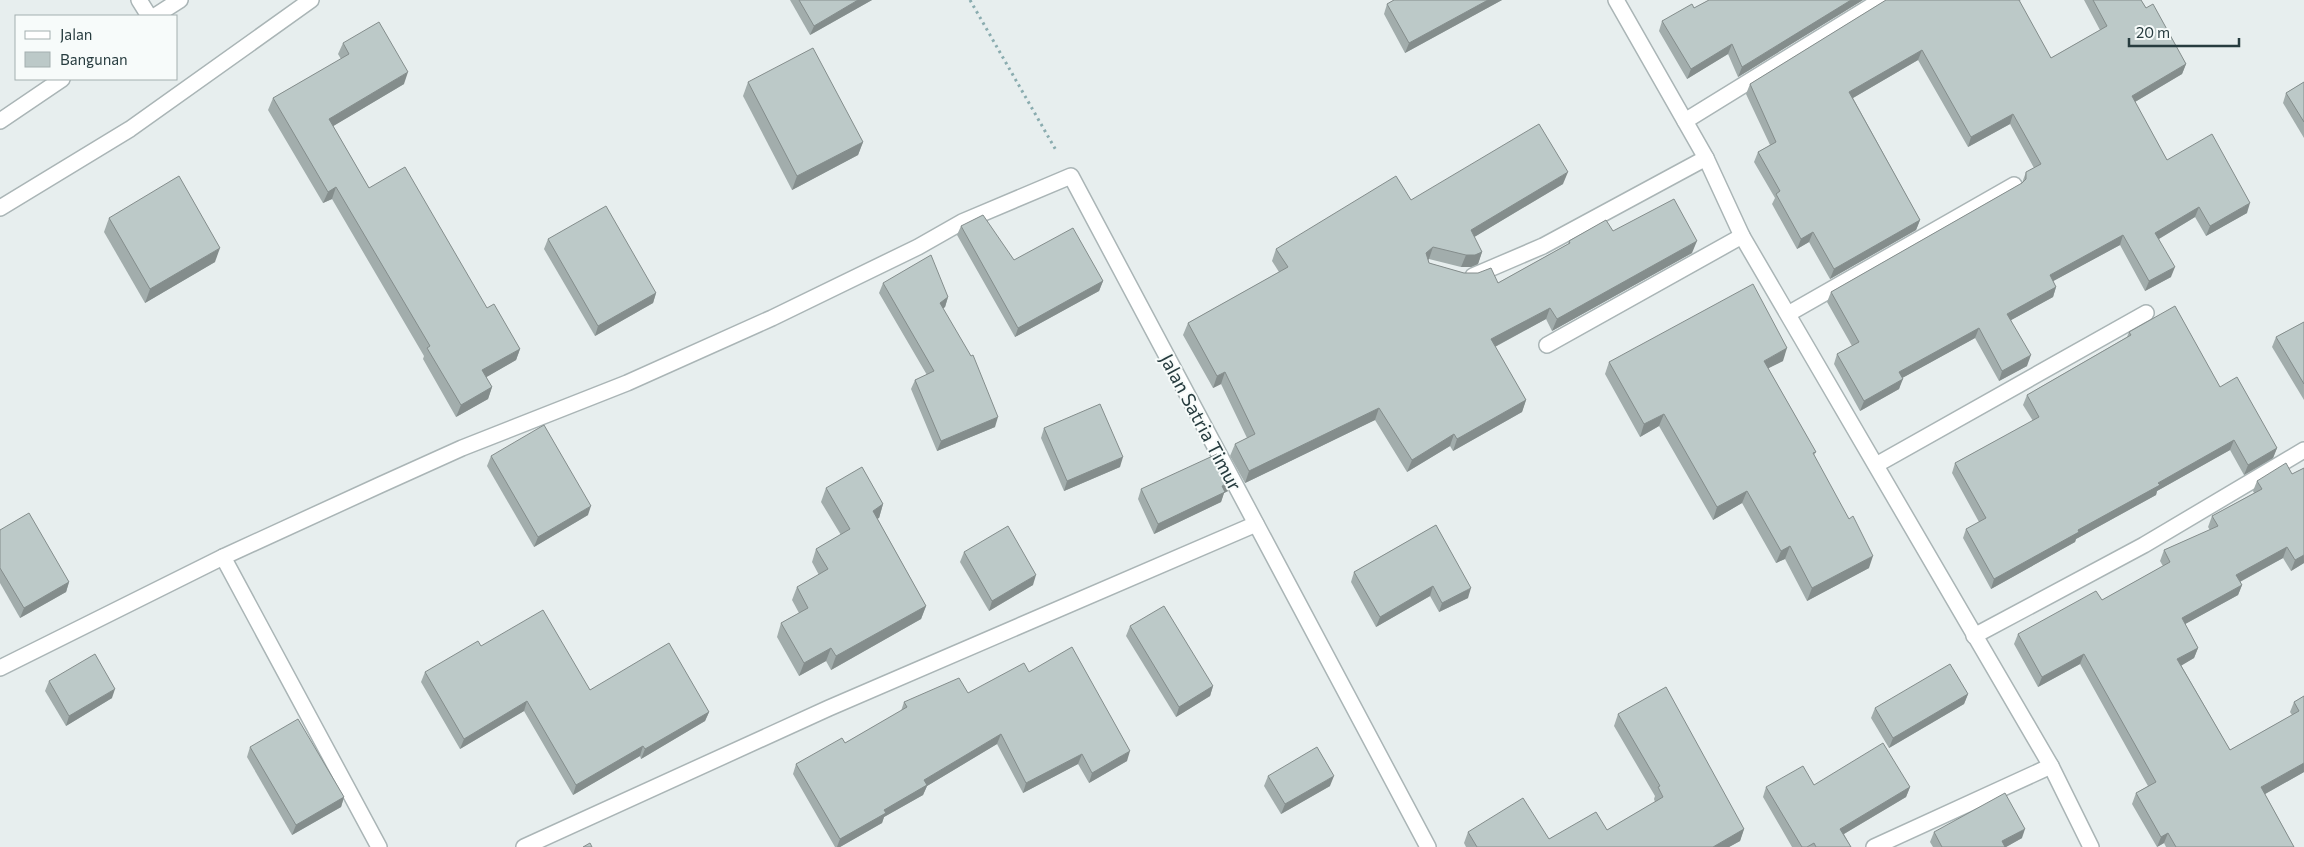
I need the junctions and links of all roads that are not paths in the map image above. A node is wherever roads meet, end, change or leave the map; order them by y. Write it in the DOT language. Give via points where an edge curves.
graph roads {
  1 [pos="139,0"];
  2 [pos="180,0"];
  3 [pos="311,0"];
  4 [pos="1616,0"];
  5 [pos="1881,0"];
  6 [pos="148,15"];
  7 [pos="157,15"];
  8 [pos="61,80"];
  9 [pos="0,121"];
  10 [pos="1685,121"];
  11 [pos="1706,158"];
  12 [pos="2014,185"];
  13 [pos="0,208"];
  14 [pos="1742,236"];
  15 [pos="1460,276"];
  16 [pos="2146,313"];
  17 [pos="1788,314"];
  18 [pos="1547,345"];
  19 [pos="2304,450"];
  20 [pos="1876,465"];
  21 [pos="1256,524"];
  22 [pos="223,557"];
  23 [pos="1974,636"];
  24 [pos="0,668"];
  25 [pos="2051,766"];
  26 [pos="379,847"];
  27 [pos="524,847"];
  28 [pos="1428,847"];
  29 [pos="1874,847"];
  30 [pos="2091,847"];
  1 -- 6 [label="street"];
  2 -- 7 [label="street"];
  3 -- 13 [label="street" via="130,129"];
  4 -- 10 [label="street"];
  5 -- 10 [label="street"];
  8 -- 9 [label="street"];
  10 -- 11 [label="street"];
  11 -- 14 [label="street"];
  11 -- 15 [label="street" via="1543,246 1473,276"];
  12 -- 17 [label="street"];
  14 -- 17 [label="street"];
  14 -- 18 [label="street"];
  16 -- 20 [label="street"];
  17 -- 20 [label="street"];
  19 -- 23 [label="street" via="2144,544"];
  20 -- 23 [label="street"];
  21 -- 22 [label="street, Jalan Satria Timur" via="1071,176 962,222 772,318 646,375 462,448"];
  21 -- 27 [label="street" via="838,704"];
  21 -- 28 [label="street, Jalan Satria Timur"];
  22 -- 24 [label="street"];
  22 -- 26 [label="street"];
  23 -- 25 [label="street"];
  25 -- 29 [label="street"];
  25 -- 30 [label="street"];
}
